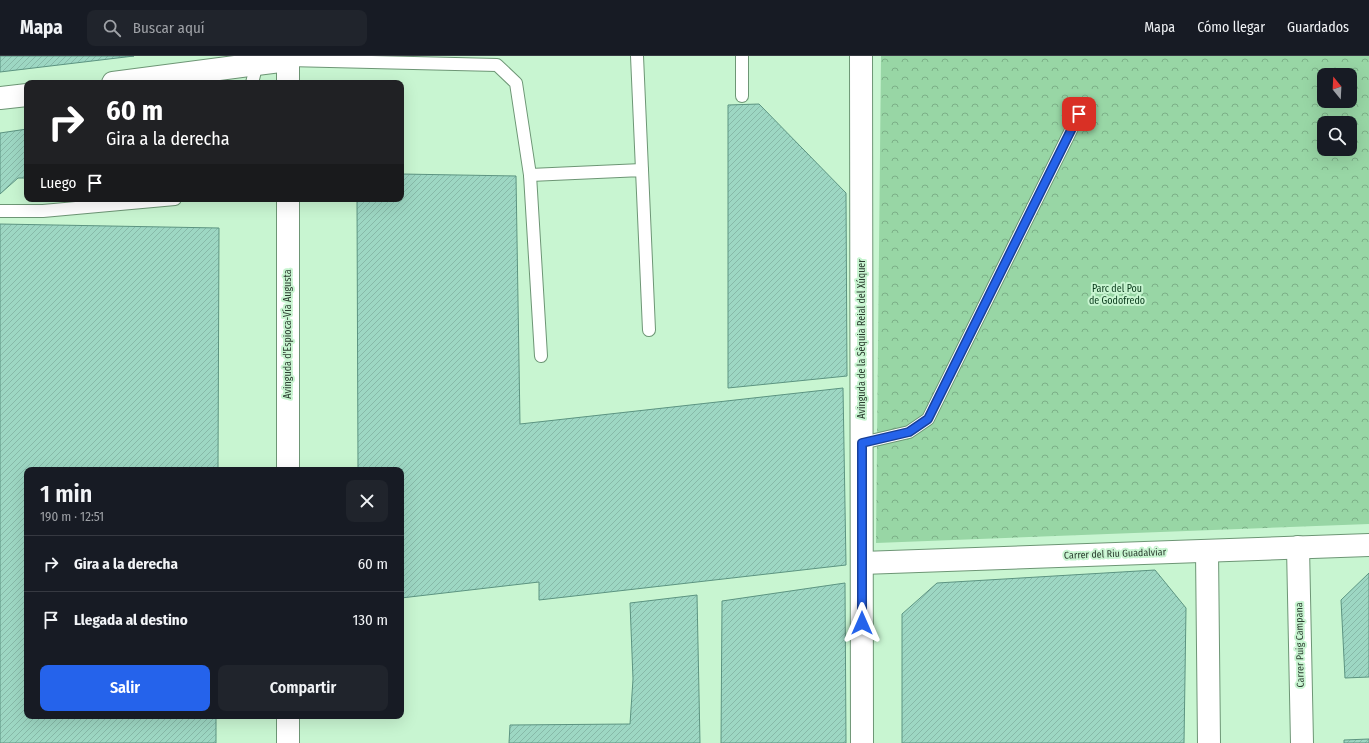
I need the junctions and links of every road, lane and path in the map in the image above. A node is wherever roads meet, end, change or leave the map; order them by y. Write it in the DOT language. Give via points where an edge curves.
graph roads {
  1 [pos="637,56"];
  2 [pos="742,56"];
  3 [pos="861,56"];
  4 [pos="288,58"];
  5 [pos="255,73"];
  6 [pos="156,80"];
  7 [pos="288,80"];
  8 [pos="24,95"];
  9 [pos="742,96"];
  10 [pos="0,98"];
  11 [pos="1079,114"];
  12 [pos="642,170"];
  13 [pos="530,175"];
  14 [pos="142,202"];
  15 [pos="288,202"];
  16 [pos="0,211"];
  17 [pos="649,330"];
  18 [pos="541,356"];
  19 [pos="862,443"];
  20 [pos="288,467"];
  21 [pos="1369,545"];
  22 [pos="1298,547"];
  23 [pos="1207,551"];
  24 [pos="862,563"];
  25 [pos="288,719"];
  26 [pos="288,743"];
  27 [pos="862,743"];
  28 [pos="1209,743"];
  29 [pos="1302,743"];
  1 -- 12 [label="lane"];
  2 -- 9 [label="lane"];
  3 -- 19 [label="street, Avinguda de la Sèquia Reial del Xúquer"];
  4 -- 5 [label="street"];
  4 -- 7 [label="street"];
  4 -- 13 [label="lane" via="497,65 516,83"];
  5 -- 6 [label="street"];
  8 -- 10 [label="street"];
  11 -- 19 [label="lane" via="928,419 909,432"];
  12 -- 13 [label="lane"];
  12 -- 17 [label="lane"];
  13 -- 18 [label="lane"];
  14 -- 16 [label="lane" via="43,211"];
  15 -- 20 [label="street, Avinguda d'Espioca-Vía Augusta"];
  19 -- 24 [label="street, Avinguda de la Sèquia Reial del Xúquer"];
  21 -- 22 [label="street, Carrer del Riu Guadalviar"];
  22 -- 23 [label="street, Carrer del Riu Guadalviar"];
  22 -- 29 [label="street, Carrer Puig Campana"];
  23 -- 24 [label="street, Carrer del Riu Guadalviar"];
  23 -- 28 [label="street"];
  24 -- 27 [label="street, Avinguda de la Sèquia Reial del Xúquer"];
  25 -- 26 [label="street"];
}
